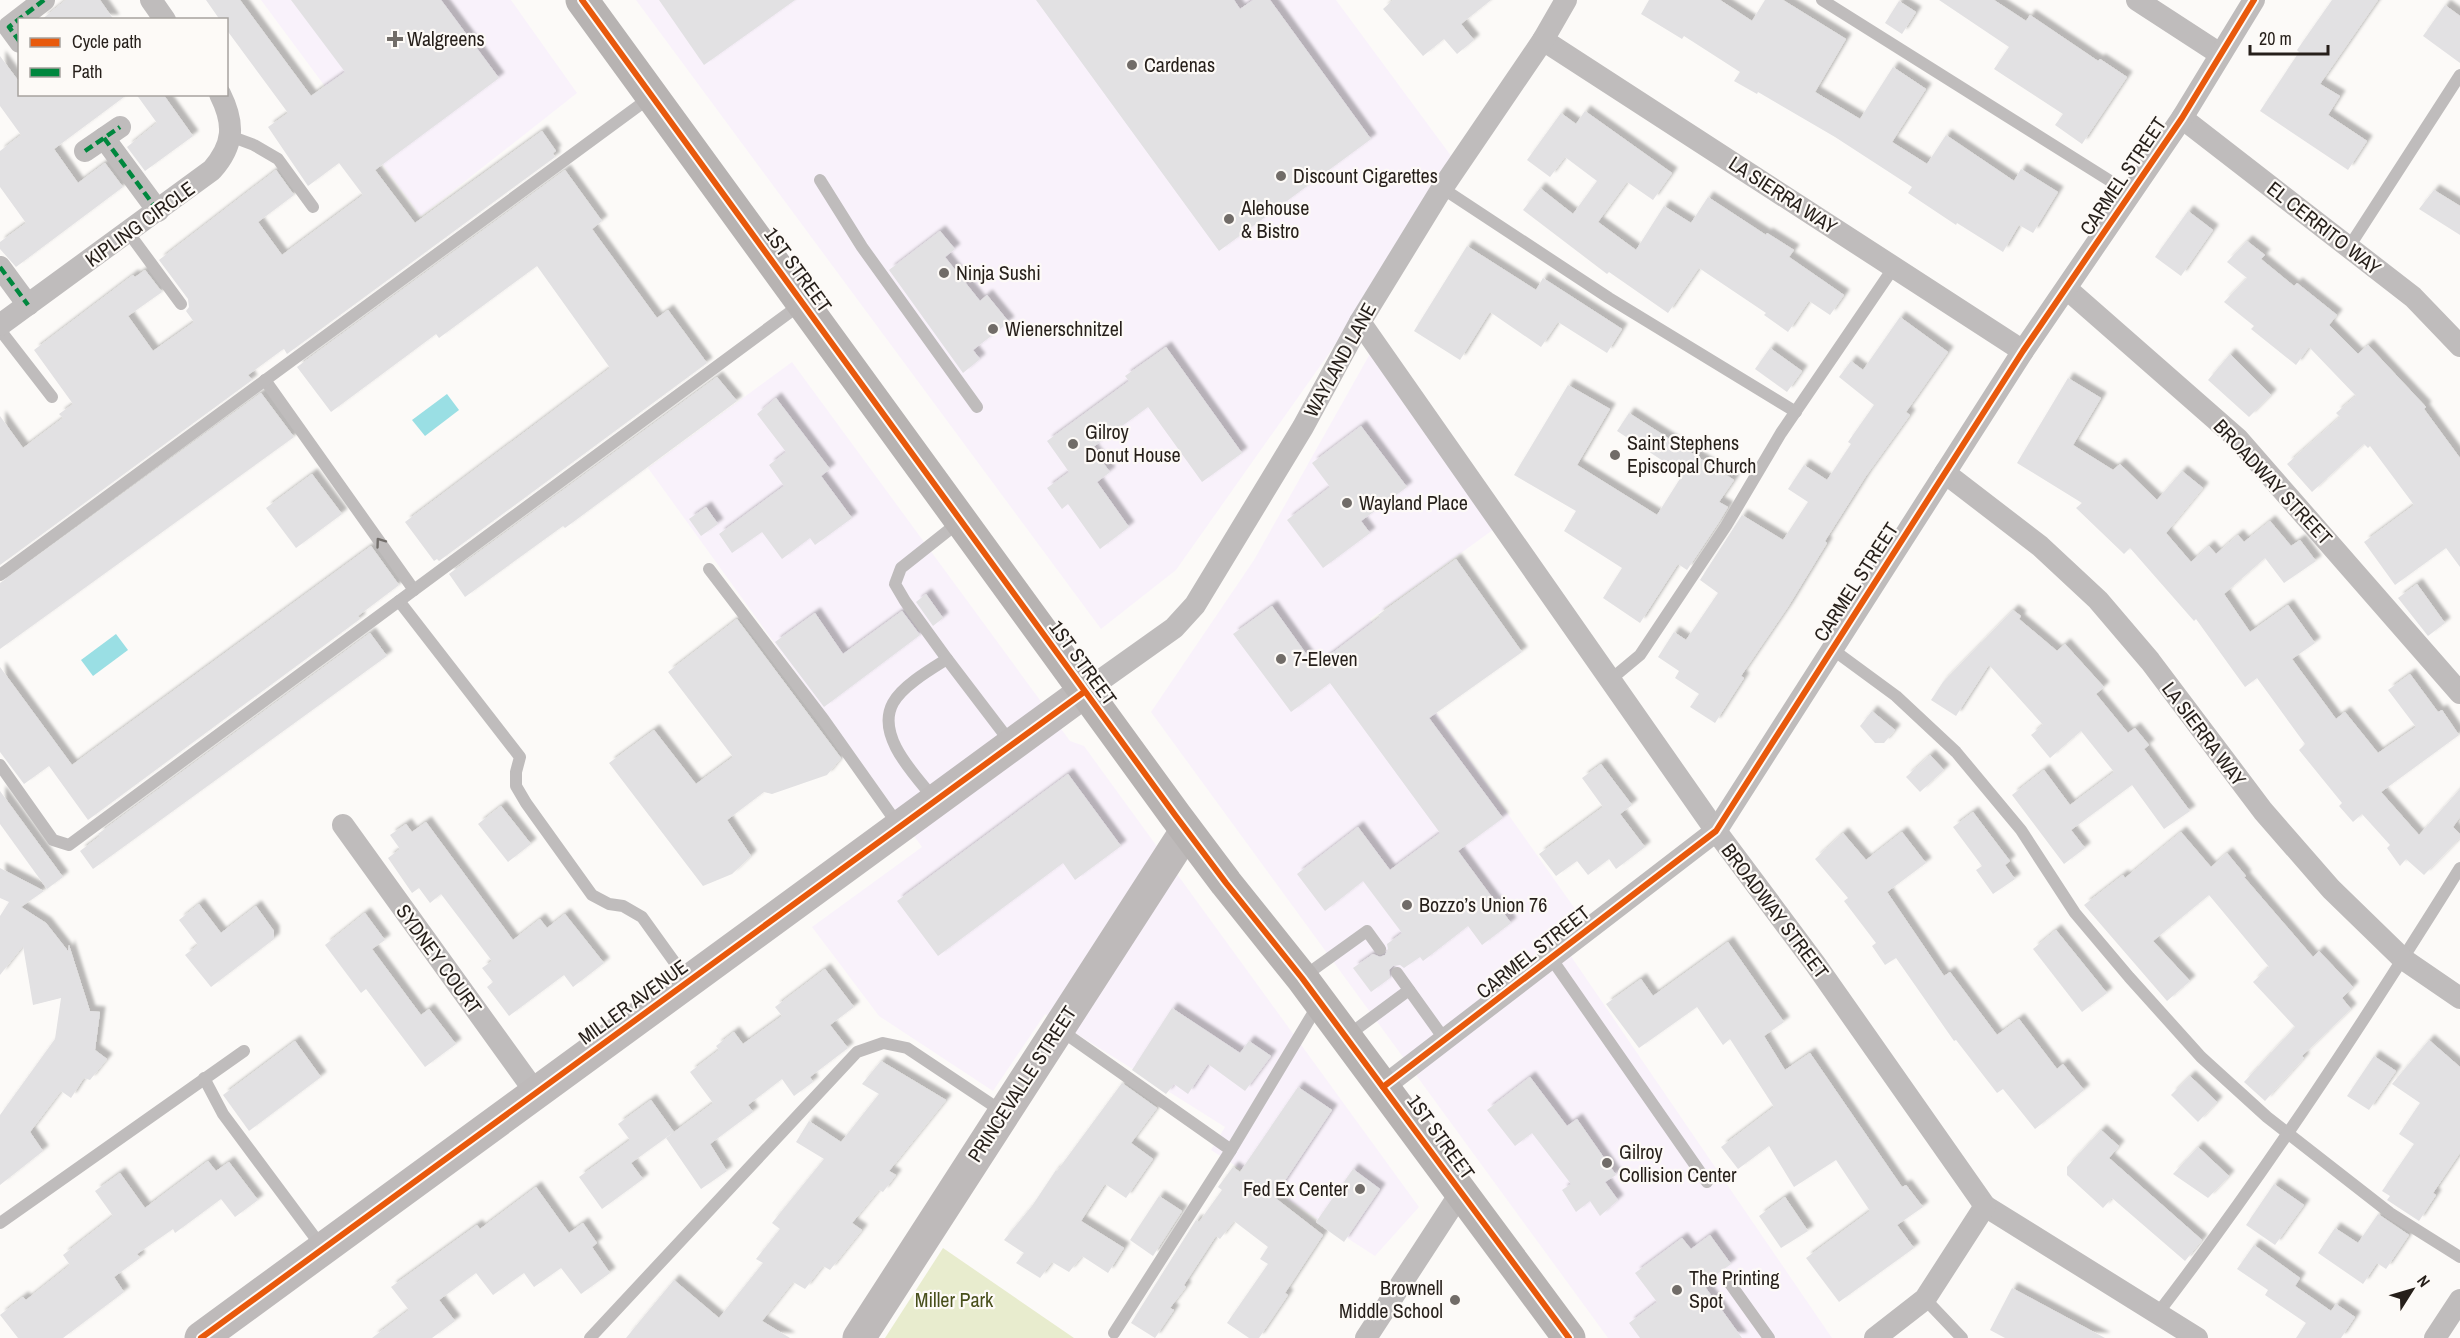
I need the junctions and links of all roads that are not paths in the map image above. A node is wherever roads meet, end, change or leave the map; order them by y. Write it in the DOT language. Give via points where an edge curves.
graph roads {
  1 [pos="44,0"];
  2 [pos="151,0"];
  3 [pos="582,0"];
  4 [pos="1566,0"];
  5 [pos="1822,0"];
  6 [pos="2137,0"];
  7 [pos="2254,0"];
  8 [pos="21,18"];
  9 [pos="164,18"];
  10 [pos="18,20"];
  11 [pos="18,39"];
  12 [pos="1543,40"];
  13 [pos="2220,54"];
  14 [pos="2460,75"];
  15 [pos="221,96"];
  16 [pos="652,96"];
  17 [pos="2182,118"];
  18 [pos="230,136"];
  19 [pos="85,151"];
  20 [pos="820,180"];
  21 [pos="1442,188"];
  22 [pos="2131,194"];
  23 [pos="313,207"];
  24 [pos="158,211"];
  25 [pos="128,232"];
  26 [pos="2349,247"];
  27 [pos="0,267"];
  28 [pos="1894,267"];
  29 [pos="2067,289"];
  30 [pos="802,303"];
  31 [pos="181,304"];
  32 [pos="28,305"];
  33 [pos="1360,322"];
  34 [pos="0,328"];
  35 [pos="2460,346"];
  36 [pos="2023,351"];
  37 [pos="264,380"];
  38 [pos="52,397"];
  39 [pos="977,407"];
  40 [pos="1796,412"];
  41 [pos="1945,473"];
  42 [pos="960,521"];
  43 [pos="709,569"];
  44 [pos="0,574"];
  45 [pos="414,590"];
  46 [pos="399,601"];
  47 [pos="1832,649"];
  48 [pos="947,659"];
  49 [pos="1610,680"];
  50 [pos="1084,692"];
  51 [pos="2460,693"];
  52 [pos="1011,744"];
  53 [pos="0,765"];
  54 [pos="935,801"];
  55 [pos="343,825"];
  56 [pos="900,827"];
  57 [pos="1186,831"];
  58 [pos="1716,831"];
  59 [pos="2460,868"];
  60 [pos="1380,949"];
  61 [pos="1551,958"];
  62 [pos="2403,958"];
  63 [pos="1397,973"];
  64 [pos="689,982"];
  65 [pos="1311,989"];
  66 [pos="1409,990"];
  67 [pos="2460,998"];
  68 [pos="1058,1029"];
  69 [pos="1346,1036"];
  70 [pos="1445,1040"];
  71 [pos="244,1051"];
  72 [pos="204,1078"];
  73 [pos="1383,1087"];
  74 [pos="536,1093"];
  75 [pos="1003,1112"];
  76 [pos="2287,1133"];
  77 [pos="1231,1150"];
  78 [pos="1707,1182"];
  79 [pos="1461,1192"];
  80 [pos="1985,1206"];
  81 [pos="0,1223"];
  82 [pos="323,1249"];
  83 [pos="2460,1257"];
  84 [pos="1729,1282"];
  85 [pos="1925,1299"];
  86 [pos="2460,1302"];
  87 [pos="2158,1313"];
  88 [pos="1114,1333"];
  89 [pos="201,1338"];
  90 [pos="590,1338"];
  91 [pos="859,1338"];
  92 [pos="1366,1338"];
  93 [pos="1569,1338"];
  94 [pos="1769,1338"];
  95 [pos="1875,1338"];
  96 [pos="1962,1338"];
  97 [pos="2197,1338"];
  98 [pos="2435,1338"];
  1 -- 8 [label="street"];
  2 -- 9 [label="street"];
  3 -- 16 [label="main road, 1ST STREET"];
  4 -- 12 [label="street, WAYLAND LANE"];
  5 -- 22 [label="lane"];
  6 -- 13 [label="street"];
  7 -- 13 [label="street, CARMEL STREET"];
  10 -- 11 [label="street" via="9,27"];
  12 -- 21 [label="street, WAYLAND LANE"];
  12 -- 28 [label="street, LA SIERRA WAY"];
  13 -- 17 [label="street, CARMEL STREET"];
  14 -- 26 [label="lane"];
  15 -- 18 [label="street" via="229,112"];
  16 -- 30 [label="main road, 1ST STREET"];
  16 -- 37 [label="lane"];
  17 -- 22 [label="street, CARMEL STREET"];
  17 -- 26 [label="street, EL CERRITO WAY"];
  18 -- 23 [label="lane" via="278,159"];
  18 -- 24 [label="street, KIPLING CIRCLE" via="221,160 212,170"];
  19 -- 24 [label="street" via="112,133"];
  20 -- 39 [label="lane" via="862,247"];
  21 -- 33 [label="street, WAYLAND LANE"];
  21 -- 40 [label="lane" via="1609,298"];
  22 -- 29 [label="street, CARMEL STREET"];
  24 -- 25 [label="street, KIPLING CIRCLE"];
  25 -- 31 [label="lane"];
  25 -- 32 [label="street, KIPLING CIRCLE"];
  26 -- 35 [label="street, EL CERRITO WAY" via="2413,297"];
  27 -- 32 [label="street"];
  28 -- 36 [label="street, LA SIERRA WAY"];
  28 -- 40 [label="lane"];
  29 -- 36 [label="street, CARMEL STREET"];
  29 -- 51 [label="street, BROADWAY STREET" via="2238,439"];
  30 -- 42 [label="main road, 1ST STREET"];
  30 -- 45 [label="lane"];
  32 -- 34 [label="street, KIPLING CIRCLE"];
  33 -- 49 [label="street, BROADWAY STREET"];
  33 -- 50 [label="street, WAYLAND LANE" via="1303,427 1196,604 1174,628"];
  34 -- 38 [label="lane"];
  36 -- 41 [label="street, CARMEL STREET"];
  37 -- 44 [label="lane"];
  45 -- 37 [label="lane, one-way"];
  40 -- 49 [label="lane" via="1640,655"];
  41 -- 47 [label="street, CARMEL STREET"];
  41 -- 62 [label="street, LA SIERRA WAY" via="2040,546 2098,600 2150,661 2262,811 2331,889"];
  42 -- 48 [label="lane" via="901,568 895,584"];
  42 -- 50 [label="main road, 1ST STREET"];
  43 -- 56 [label="lane"];
  45 -- 46 [label="lane"];
  46 -- 53 [label="lane" via="69,844 53,840"];
  46 -- 64 [label="lane" via="520,757 516,786 592,895 642,917"];
  47 -- 58 [label="street, CARMEL STREET"];
  47 -- 76 [label="lane" via="1896,696 1956,752 2021,830 2075,913 2129,977 2201,1057"];
  48 -- 52 [label="lane"];
  48 -- 54 [label="lane" via="915,679 892,703 888,731 897,752"];
  49 -- 58 [label="street, BROADWAY STREET"];
  50 -- 52 [label="street, MILLER AVENUE"];
  50 -- 57 [label="main road, 1ST STREET"];
  52 -- 54 [label="street, MILLER AVENUE"];
  54 -- 56 [label="street, MILLER AVENUE"];
  55 -- 74 [label="street, SYDNEY COURT"];
  56 -- 64 [label="street, MILLER AVENUE"];
  57 -- 65 [label="main road, 1ST STREET"];
  57 -- 68 [label="street, PRINCEVALLE STREET"];
  58 -- 61 [label="street, CARMEL STREET"];
  58 -- 80 [label="street, BROADWAY STREET" via="1816,965"];
  59 -- 62 [label="lane"];
  60 -- 65 [label="lane" via="1367,931"];
  61 -- 70 [label="street, CARMEL STREET"];
  61 -- 78 [label="lane"];
  62 -- 67 [label="street, LA SIERRA WAY"];
  62 -- 76 [label="lane"];
  63 -- 66 [label="lane"];
  64 -- 74 [label="street, MILLER AVENUE"];
  65 -- 69 [label="main road, 1ST STREET"];
  65 -- 77 [label="lane"];
  66 -- 69 [label="lane"];
  66 -- 70 [label="lane"];
  68 -- 75 [label="street, PRINCEVALLE STREET"];
  68 -- 77 [label="lane"];
  69 -- 73 [label="main road, 1ST STREET"];
  70 -- 73 [label="street, CARMEL STREET"];
  71 -- 72 [label="lane"];
  72 -- 81 [label="lane"];
  72 -- 82 [label="lane" via="223,1114"];
  73 -- 79 [label="main road, 1ST STREET"];
  74 -- 82 [label="street, MILLER AVENUE"];
  75 -- 90 [label="lane" via="906,1048 883,1042 857,1052"];
  75 -- 91 [label="street, PRINCEVALLE STREET"];
  76 -- 83 [label="lane" via="2390,1213"];
  76 -- 87 [label="lane" via="2227,1223"];
  77 -- 88 [label="lane"];
  79 -- 92 [label="street"];
  79 -- 93 [label="main road, 1ST STREET"];
  80 -- 85 [label="street"];
  80 -- 87 [label="street, BROADWAY STREET"];
  82 -- 89 [label="street, MILLER AVENUE"];
  84 -- 94 [label="lane"];
  85 -- 95 [label="street"];
  85 -- 96 [label="lane"];
  86 -- 98 [label="street"];
  87 -- 97 [label="street, BROADWAY STREET"];
}
